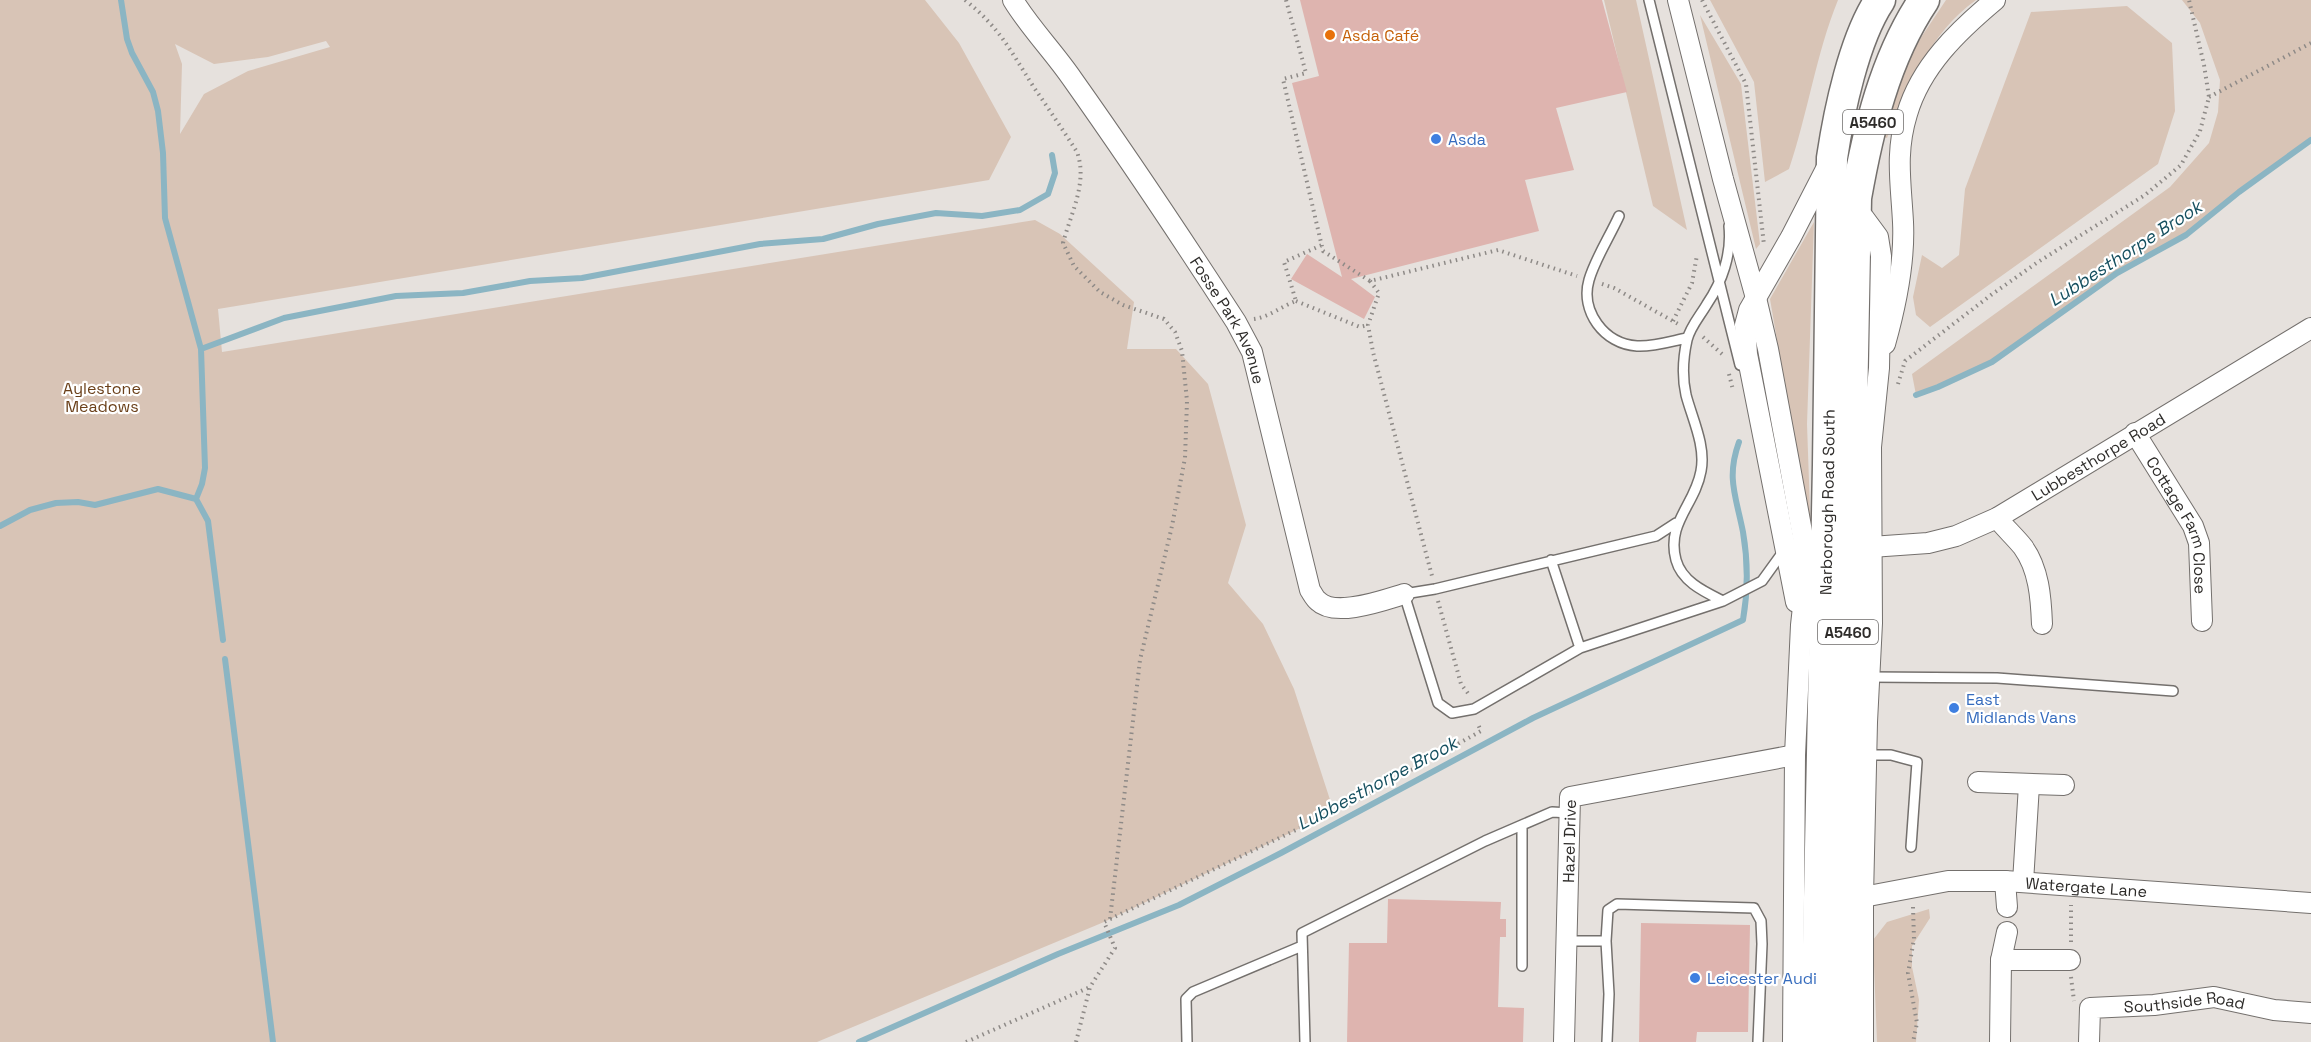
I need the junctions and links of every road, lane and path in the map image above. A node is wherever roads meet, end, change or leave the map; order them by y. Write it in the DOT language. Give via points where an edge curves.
graph roads {
  1 [pos="964,0"];
  2 [pos="1012,0"];
  3 [pos="1286,0"];
  4 [pos="1649,0"];
  5 [pos="1678,0"];
  6 [pos="1880,0"];
  7 [pos="1923,0"];
  8 [pos="1995,0"];
  9 [pos="2189,0"];
  10 [pos="2311,44"];
  11 [pos="2209,97"];
  12 [pos="1833,168"];
  13 [pos="1723,179"];
  14 [pos="1856,210"];
  15 [pos="1619,216"];
  16 [pos="1322,245"];
  17 [pos="1697,252"];
  18 [pos="1370,280"];
  19 [pos="1589,280"];
  20 [pos="1720,282"];
  21 [pos="1756,298"];
  22 [pos="1296,301"];
  23 [pos="1672,321"];
  24 [pos="1236,322"];
  25 [pos="1368,325"];
  26 [pos="2311,328"];
  27 [pos="1689,334"];
  28 [pos="1725,356"];
  29 [pos="1879,368"];
  30 [pos="1896,390"];
  31 [pos="2135,433"];
  32 [pos="1767,456"];
  33 [pos="1997,518"];
  34 [pos="1676,523"];
  35 [pos="1871,547"];
  36 [pos="1785,549"];
  37 [pos="1551,560"];
  38 [pos="1435,590"];
  39 [pos="1404,594"];
  40 [pos="1723,601"];
  41 [pos="2202,621"];
  42 [pos="2042,624"];
  43 [pos="1801,625"];
  44 [pos="1580,648"];
  45 [pos="1869,676"];
  46 [pos="2173,691"];
  47 [pos="1479,707"];
  48 [pos="1795,755"];
  49 [pos="1866,755"];
  50 [pos="1978,782"];
  51 [pos="2029,785"];
  52 [pos="2064,785"];
  53 [pos="1570,813"];
  54 [pos="1521,825"];
  55 [pos="1911,847"];
  56 [pos="2014,882"];
  57 [pos="1912,889"];
  58 [pos="1863,897"];
  59 [pos="2311,903"];
  60 [pos="2007,907"];
  61 [pos="1110,919"];
  62 [pos="2007,932"];
  63 [pos="1566,940"];
  64 [pos="1605,941"];
  65 [pos="1302,946"];
  66 [pos="2001,960"];
  67 [pos="2070,960"];
  68 [pos="1522,966"];
  69 [pos="1090,987"];
  70 [pos="2311,1013"];
  71 [pos="966,1042"];
  72 [pos="1076,1042"];
  73 [pos="1187,1042"];
  74 [pos="1305,1042"];
  75 [pos="1563,1042"];
  76 [pos="1607,1042"];
  77 [pos="1758,1042"];
  78 [pos="1793,1042"];
  79 [pos="1816,1042"];
  80 [pos="1840,1042"];
  81 [pos="1863,1042"];
  82 [pos="1913,1042"];
  83 [pos="2000,1042"];
  84 [pos="2089,1042"];
  1 -- 61 [label="path" via="986,17 1013,51 1077,152 1082,178 1063,243 1074,266 1100,292 1123,306 1164,319 1175,332 1182,351 1187,401 1185,458 1140,660"];
  2 -- 24 [label="street, Fosse Park Avenue" via="1100,118"];
  3 -- 16 [label="path" via="1306,73 1283,79"];
  4 -- 20 [label="lane"];
  5 -- 13 [label="street, Narborough Road South"];
  6 -- 12 [label="main road, Narborough Road South / A5460" via="1857,51 1837,126"];
  7 -- 14 [label="main road, Narborough Road South / A5460" via="1883,86 1865,147"];
  8 -- 29 [label="street" via="1938,56 1907,112 1898,158 1903,223 1899,276"];
  9 -- 11 [label="path"];
  10 -- 11 [label="path"];
  11 -- 30 [label="path" via="2200,131 2181,165 2145,195 2038,262 1905,360"];
  12 -- 14 [label="street" via="1845,200"];
  12 -- 21 [label="street, Narborough Road South"];
  12 -- 79 [label="main road, Narborough Road South / A5460"];
  13 -- 20 [label="lane" via="1730,235"];
  13 -- 21 [label="street, Narborough Road South"];
  14 -- 29 [label="street" via="1878,237"];
  14 -- 80 [label="main road, Narborough Road South / A5460"];
  15 -- 19 [label="lane"];
  16 -- 18 [label="path" via="1323,251"];
  16 -- 22 [label="path" via="1284,262"];
  17 -- 23 [label="path" via="1692,283"];
  18 -- 19 [label="path" via="1497,250"];
  18 -- 25 [label="path" via="1378,293"];
  19 -- 23 [label="path" via="1614,288"];
  19 -- 27 [label="lane" via="1588,301 1595,321 1607,336 1637,346"];
  20 -- 27 [label="lane"];
  20 -- 32 [label="lane" via="1753,428"];
  21 -- 32 [label="street, Narborough Road South" via="1745,326"];
  21 -- 43 [label="street, Narborough Road South" via="1803,537 1805,589"];
  22 -- 24 [label="path" via="1262,318"];
  22 -- 25 [label="path" via="1360,327"];
  23 -- 27 [label="path"];
  24 -- 39 [label="street, Fosse Park Avenue" via="1252,352 1310,590 1318,602 1339,609"];
  25 -- 38 [label="path"];
  26 -- 31 [label="street, Lubbesthorpe Road"];
  27 -- 28 [label="path" via="1705,339"];
  27 -- 34 [label="lane" via="1683,364 1685,392 1702,469 1692,499"];
  29 -- 35 [label="street" via="1871,447"];
  31 -- 33 [label="street, Lubbesthorpe Road"];
  31 -- 41 [label="street, Cottage Farm Close" via="2193,526 2199,543"];
  32 -- 36 [label="street, Narborough Road South"];
  33 -- 35 [label="street, Lubbesthorpe Road" via="1928,543"];
  33 -- 42 [label="street" via="2023,548 2032,566 2041,595"];
  34 -- 37 [label="lane" via="1656,536"];
  34 -- 40 [label="lane" via="1673,548 1683,575"];
  35 -- 45 [label="street"];
  36 -- 40 [label="lane" via="1762,581"];
  36 -- 43 [label="street, Narborough Road South"];
  37 -- 38 [label="lane"];
  37 -- 44 [label="lane"];
  38 -- 39 [label="lane"];
  38 -- 47 [label="path" via="1461,684"];
  39 -- 47 [label="lane" via="1438,703 1452,713"];
  40 -- 44 [label="lane"];
  43 -- 48 [label="street, Narborough Road South"];
  44 -- 47 [label="lane"];
  45 -- 46 [label="lane" via="1997,678"];
  45 -- 49 [label="street"];
  47 -- 61 [label="path" via="1484,717 1476,722 1481,731 1348,805"];
  48 -- 53 [label="street, Hazel Drive" via="1570,797"];
  48 -- 78 [label="street, Narborough Road South"];
  49 -- 55 [label="lane" via="1891,755 1917,762"];
  49 -- 58 [label="street"];
  50 -- 51 [label="street"];
  51 -- 52 [label="street"];
  51 -- 56 [label="street"];
  53 -- 54 [label="lane" via="1552,812"];
  53 -- 63 [label="street, Hazel Drive"];
  54 -- 65 [label="lane" via="1302,933"];
  54 -- 68 [label="lane"];
  56 -- 57 [label="street, Watergate Lane" via="1948,881"];
  56 -- 59 [label="street, Watergate Lane"];
  56 -- 60 [label="street"];
  57 -- 58 [label="street, Watergate Lane"];
  57 -- 82 [label="path" via="1914,939 1908,973 1917,1023"];
  58 -- 81 [label="street"];
  61 -- 69 [label="path" via="1104,922 1114,948"];
  62 -- 66 [label="street"];
  63 -- 64 [label="lane"];
  63 -- 75 [label="street, Hazel Drive"];
  64 -- 76 [label="lane"];
  64 -- 77 [label="lane" via="1608,910 1617,904 1754,908 1761,921 1762,944"];
  65 -- 73 [label="lane" via="1193,992 1186,999"];
  65 -- 74 [label="lane"];
  66 -- 67 [label="street"];
  66 -- 83 [label="street"];
  69 -- 71 [label="path"];
  69 -- 72 [label="path"];
  70 -- 84 [label="street, Southside Road" via="2274,1010 2214,997 2090,1008"];
}
